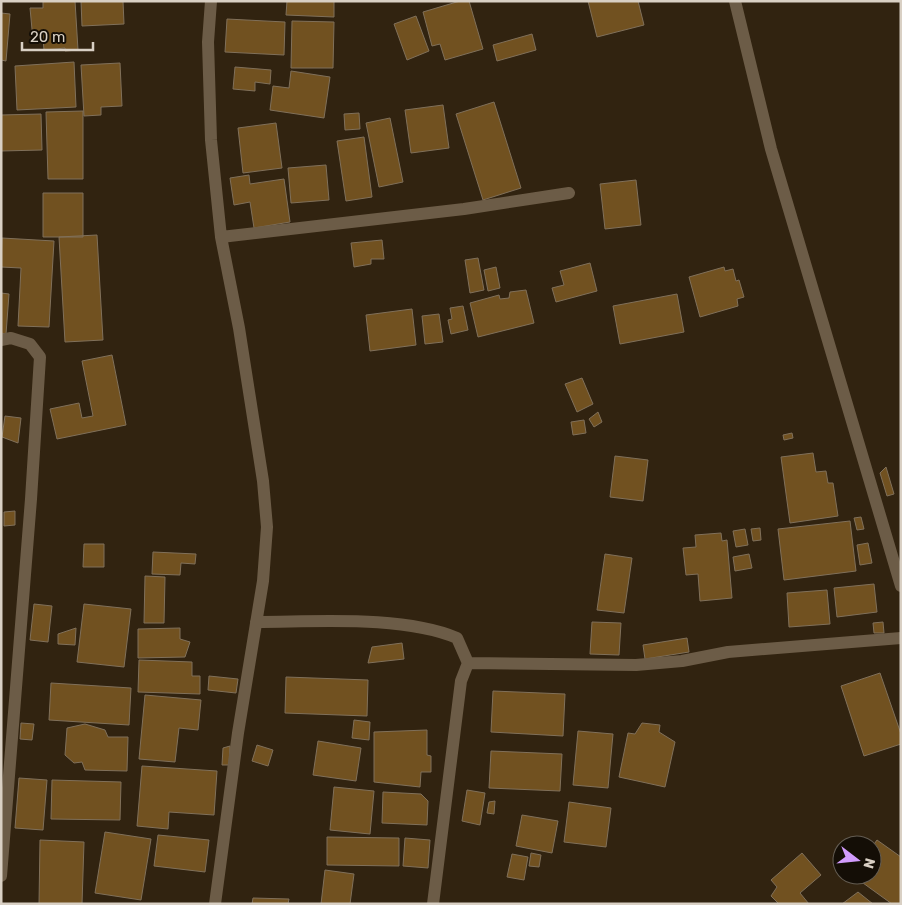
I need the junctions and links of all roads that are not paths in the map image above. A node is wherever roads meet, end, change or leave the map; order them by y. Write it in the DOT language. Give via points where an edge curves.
graph roads {
  1 [pos="211,1"];
  2 [pos="735,1"];
  3 [pos="569,193"];
  4 [pos="221,237"];
  5 [pos="1,340"];
  6 [pos="901,586"];
  7 [pos="256,622"];
  8 [pos="901,638"];
  9 [pos="468,663"];
  10 [pos="1,876"];
  11 [pos="216,904"];
  12 [pos="433,904"];
  1 -- 4 [label="street" via="208,42 211,140"];
  2 -- 6 [label="street" via="771,149"];
  3 -- 4 [label="street" via="464,209"];
  4 -- 7 [label="street" via="264,490 267,527"];
  5 -- 10 [label="street" via="11,338 30,344 40,357"];
  7 -- 9 [label="street" via="423,627 456,638"];
  7 -- 11 [label="street"];
  8 -- 9 [label="street" via="728,652 682,662 636,665"];
  9 -- 12 [label="street" via="460,681"];
}
